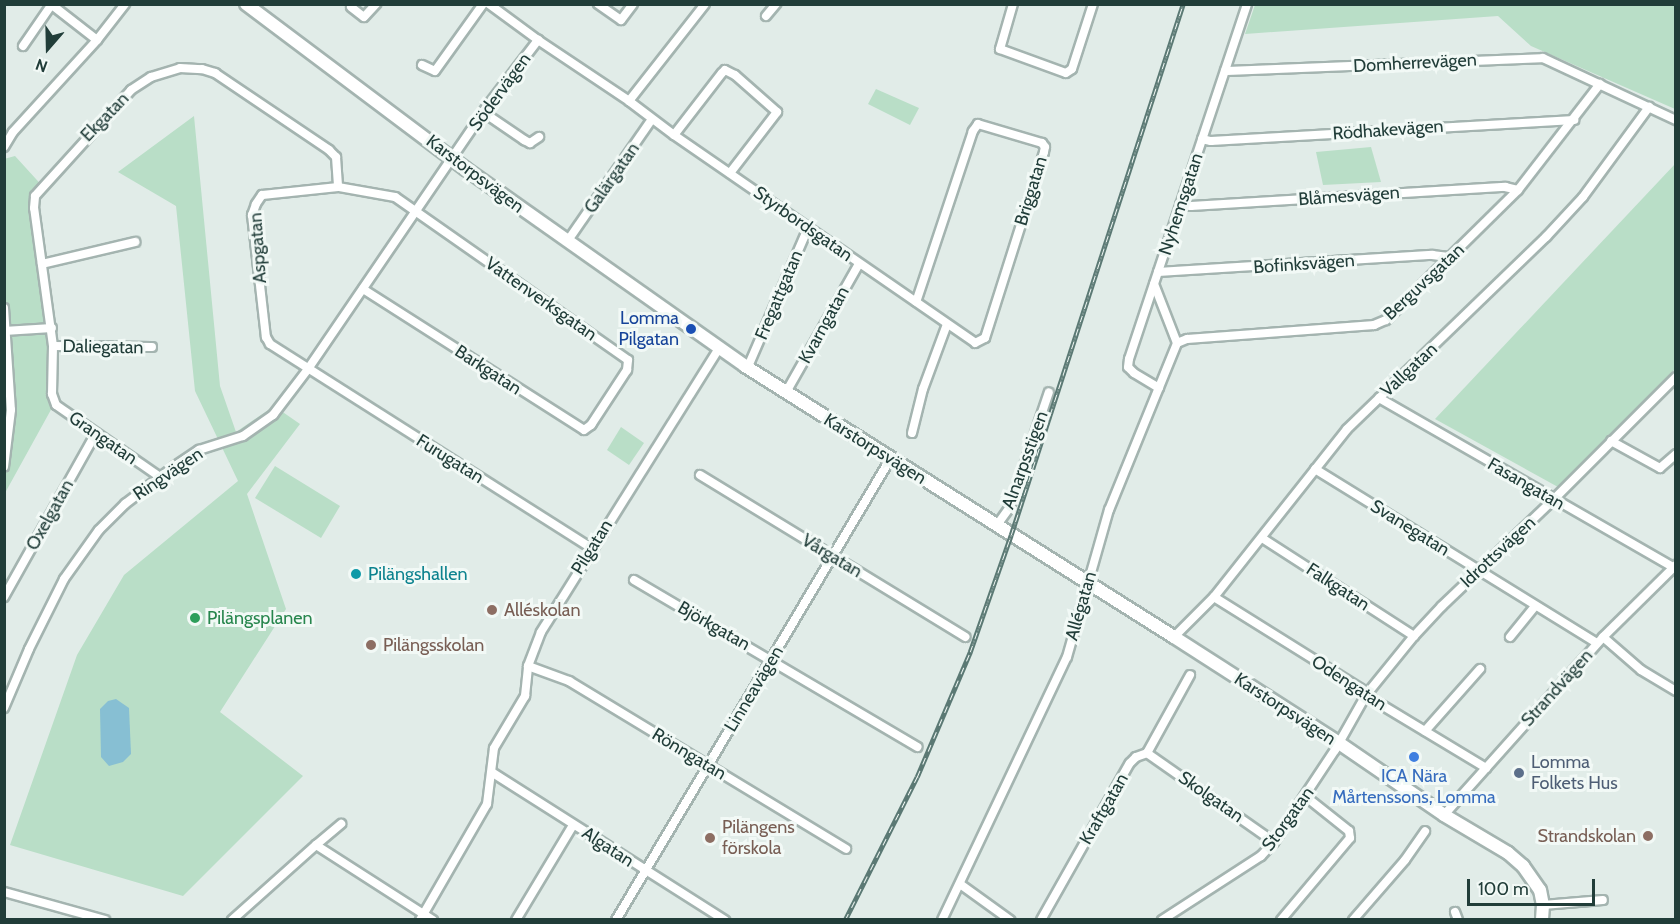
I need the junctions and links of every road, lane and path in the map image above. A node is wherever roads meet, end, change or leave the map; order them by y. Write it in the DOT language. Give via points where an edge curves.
graph roads {
  1 [pos="125,4"];
  2 [pos="246,4"];
  3 [pos="376,4"];
  4 [pos="483,4"];
  5 [pos="489,4"];
  6 [pos="633,4"];
  7 [pos="705,4"];
  8 [pos="776,4"];
  9 [pos="1013,4"];
  10 [pos="1093,4"];
  11 [pos="1247,4"];
  12 [pos="52,5"];
  13 [pos="600,5"];
  14 [pos="351,8"];
  15 [pos="766,16"];
  16 [pos="97,40"];
  17 [pos="538,40"];
  18 [pos="23,46"];
  19 [pos="422,65"];
  20 [pos="1225,71"];
  21 [pos="1600,84"];
  22 [pos="629,101"];
  23 [pos="1649,107"];
  24 [pos="483,112"];
  25 [pos="652,119"];
  26 [pos="1574,120"];
  27 [pos="1676,120"];
  28 [pos="674,135"];
  29 [pos="539,137"];
  30 [pos="1202,139"];
  31 [pos="4,147"];
  32 [pos="452,158"];
  33 [pos="730,173"];
  34 [pos="339,187"];
  35 [pos="1518,190"];
  36 [pos="1180,205"];
  37 [pos="416,211"];
  38 [pos="808,228"];
  39 [pos="571,236"];
  40 [pos="135,242"];
  41 [pos="1449,257"];
  42 [pos="42,264"];
  43 [pos="859,264"];
  44 [pos="1158,272"];
  45 [pos="1154,285"];
  46 [pos="363,289"];
  47 [pos="916,302"];
  48 [pos="4,308"];
  49 [pos="947,324"];
  50 [pos="52,328"];
  51 [pos="5,331"];
  52 [pos="978,344"];
  53 [pos="1177,344"];
  54 [pos="53,346"];
  55 [pos="152,347"];
  56 [pos="718,348"];
  57 [pos="750,362"];
  58 [pos="308,369"];
  59 [pos="1676,377"];
  60 [pos="789,387"];
  61 [pos="1159,388"];
  62 [pos="1049,392"];
  63 [pos="52,394"];
  64 [pos="1379,398"];
  65 [pos="606,401"];
  66 [pos="96,433"];
  67 [pos="912,434"];
  68 [pos="1611,441"];
  69 [pos="1676,454"];
  70 [pos="891,458"];
  71 [pos="4,467"];
  72 [pos="1315,469"];
  73 [pos="699,475"];
  74 [pos="160,477"];
  75 [pos="1554,500"];
  76 [pos="997,525"];
  77 [pos="1262,538"];
  78 [pos="592,548"];
  79 [pos="833,556"];
  80 [pos="1674,566"];
  81 [pos="1477,571"];
  82 [pos="634,580"];
  83 [pos="1088,583"];
  84 [pos="4,597"];
  85 [pos="1214,597"];
  86 [pos="1535,606"];
  87 [pos="1414,636"];
  88 [pos="965,637"];
  89 [pos="1174,637"];
  90 [pos="1510,637"];
  91 [pos="1600,640"];
  92 [pos="771,660"];
  93 [pos="528,666"];
  94 [pos="1480,669"];
  95 [pos="1190,675"];
  96 [pos="1676,691"];
  97 [pos="1366,695"];
  98 [pos="4,708"];
  99 [pos="1425,731"];
  100 [pos="1339,743"];
  101 [pos="917,747"];
  102 [pos="1147,753"];
  103 [pos="707,766"];
  104 [pos="1485,768"];
  105 [pos="493,773"];
  106 [pos="1305,796"];
  107 [pos="1444,815"];
  108 [pos="341,824"];
  109 [pos="573,825"];
  110 [pos="1425,831"];
  111 [pos="1274,842"];
  112 [pos="316,844"];
  113 [pos="846,849"];
  114 [pos="645,871"];
  115 [pos="960,884"];
  116 [pos="4,892"];
  117 [pos="1603,900"];
  118 [pos="1543,905"];
  119 [pos="422,916"];
  120 [pos="105,920"];
  121 [pos="232,920"];
  122 [pos="433,920"];
  123 [pos="516,920"];
  124 [pos="616,920"];
  125 [pos="725,920"];
  126 [pos="942,920"];
  127 [pos="1010,920"];
  128 [pos="1041,920"];
  129 [pos="1162,920"];
  130 [pos="1281,920"];
  131 [pos="1353,920"];
  132 [pos="1542,920"];
  1 -- 16 [label="street"];
  2 -- 32 [label="street, Karstorpsvägen"];
  3 -- 14 [label="street" via="364,17"];
  4 -- 19 [label="street" via="435,71"];
  5 -- 17 [label="street"];
  6 -- 13 [label="street" via="621,20"];
  7 -- 22 [label="street"];
  8 -- 15 [label="street"];
  9 -- 10 [label="street" via="1000,49 1066,73 1072,69"];
  11 -- 20 [label="street, Nyhemsgatan"];
  12 -- 16 [label="street"];
  12 -- 18 [label="street"];
  16 -- 31 [label="street" via="13,132"];
  17 -- 22 [label="street, Södervägen"];
  17 -- 24 [label="street, Södervägen"];
  20 -- 21 [label="street, Domherrevägen" via="1543,58"];
  20 -- 30 [label="street, Nyhemsgatan"];
  21 -- 23 [label="street, Domherrevägen"];
  21 -- 26 [label="street, Berguvsgatan"];
  22 -- 25 [label="street, Styrbordsgatan"];
  23 -- 27 [label="street, Domherrevägen"];
  23 -- 64 [label="street, Vallgatan" via="1583,197 1546,237"];
  24 -- 29 [label="street" via="530,143"];
  24 -- 32 [label="street, Södervägen"];
  25 -- 28 [label="street, Styrbordsgatan"];
  25 -- 39 [label="street, Galärgatan"];
  26 -- 30 [label="street, Rödhakevägen"];
  26 -- 35 [label="street, Berguvsgatan"];
  28 -- 33 [label="street, Styrbordsgatan"];
  28 -- 33 [label="street" via="725,70 735,75 777,112"];
  30 -- 36 [label="street, Nyhemsgatan"];
  32 -- 37 [label="street, Ringvägen"];
  32 -- 56 [label="street, Karstorpsvägen"];
  33 -- 38 [label="street, Styrbordsgatan"];
  34 -- 37 [label="street, Aspgatan" via="395,197"];
  34 -- 42 [label="street, Ekgatan" via="336,157 215,73 180,68 151,77 130,90 35,196"];
  34 -- 58 [label="street, Aspgatan" via="262,195 252,215 266,337 277,350"];
  35 -- 36 [label="street, Blåmesvägen" via="1505,187"];
  35 -- 41 [label="street, Berguvsgatan"];
  36 -- 44 [label="street, Nyhemsgatan"];
  37 -- 46 [label="street, Ringvägen"];
  37 -- 65 [label="street, Vattenverksgatan" via="628,360 627,370"];
  38 -- 43 [label="street, Styrbordsgatan"];
  38 -- 57 [label="street, Fregattgatan"];
  40 -- 42 [label="street"];
  41 -- 44 [label="street, Bofinksvägen"];
  41 -- 53 [label="street, Berguvsgatan" via="1386,320 1374,325 1187,339"];
  42 -- 50 [label="street, Ekgatan"];
  43 -- 47 [label="street, Styrbordsgatan"];
  43 -- 60 [label="street, Kvarngatan"];
  44 -- 45 [label="street, Nyhemsgatan"];
  45 -- 53 [label="street"];
  45 -- 61 [label="street, Nyhemsgatan" via="1128,367"];
  46 -- 58 [label="street, Ringvägen"];
  46 -- 65 [label="street, Barkgatan" via="577,427 584,430 591,425"];
  47 -- 49 [label="street, Styrbordsgatan"];
  47 -- 52 [label="street, Briggatan" via="978,124 1042,143 1044,152 985,338"];
  48 -- 51 [label="street"];
  49 -- 52 [label="street, Styrbordsgatan"];
  49 -- 67 [label="street"];
  50 -- 51 [label="street"];
  50 -- 54 [label="street, Ekgatan"];
  51 -- 71 [label="street" via="11,410"];
  53 -- 61 [label="street, Allégatan"];
  54 -- 55 [label="street, Daliegatan"];
  54 -- 63 [label="street, Ekgatan"];
  56 -- 70 [label="street, Karstorpsvägen"];
  56 -- 78 [label="street, Pilgatan"];
  58 -- 74 [label="street, Ringvägen" via="285,402 262,424 243,436 199,450"];
  58 -- 78 [label="street, Furugatan"];
  59 -- 68 [label="street, Idrottsvägen"];
  61 -- 83 [label="street, Allégatan" via="1130,452"];
  62 -- 76 [label="street, Alnarpsstigen" via="1010,507"];
  63 -- 66 [label="street, Grangatan" via="56,405"];
  64 -- 72 [label="street, Vallgatan" via="1347,429"];
  64 -- 75 [label="street, Fasangatan"];
  66 -- 74 [label="street, Grangatan"];
  66 -- 84 [label="street, Oxelgatan"];
  68 -- 69 [label="street" via="1660,468"];
  68 -- 75 [label="street, Idrottsvägen"];
  70 -- 76 [label="street, Karstorpsvägen"];
  70 -- 79 [label="street, Linneavägen"];
  72 -- 77 [label="street, Vallgatan"];
  72 -- 81 [label="street, Svanegatan"];
  73 -- 79 [label="street, Vårgatan"];
  74 -- 98 [label="street, Ringvägen" via="125,504 84,550 55,598"];
  75 -- 80 [label="street, Fasangatan"];
  75 -- 81 [label="street, Idrottsvägen"];
  76 -- 83 [label="street, Karstorpsvägen"];
  77 -- 85 [label="street, Vallgatan"];
  77 -- 87 [label="street, Falkgatan"];
  78 -- 93 [label="street, Pilgatan" via="541,632"];
  79 -- 88 [label="street, Vårgatan"];
  79 -- 92 [label="street, Linneavägen"];
  80 -- 91 [label="street, Strandvägen"];
  81 -- 86 [label="street, Svanegatan"];
  81 -- 87 [label="street, Idrottsvägen"];
  82 -- 92 [label="street, Björkgatan"];
  83 -- 89 [label="street, Karstorpsvägen"];
  83 -- 115 [label="street, Allégatan" via="1067,657"];
  85 -- 89 [label="street, Vallgatan"];
  85 -- 97 [label="street, Odengatan"];
  86 -- 90 [label="street"];
  86 -- 91 [label="street, Svanegatan"];
  87 -- 97 [label="street, Idrottsvägen"];
  89 -- 100 [label="street, Karstorpsvägen"];
  91 -- 96 [label="street, Svanegatan"];
  91 -- 104 [label="street, Strandvägen"];
  92 -- 101 [label="street, Björkgatan"];
  92 -- 103 [label="street, Linneavägen"];
  93 -- 103 [label="street, Rönngatan" via="568,681"];
  93 -- 105 [label="street, Pilgatan" via="525,696 494,748"];
  94 -- 99 [label="street"];
  95 -- 102 [label="street, Kraftgatan"];
  97 -- 99 [label="street, Odengatan"];
  97 -- 100 [label="street, Idrottsvägen"];
  99 -- 104 [label="street, Odengatan"];
  100 -- 106 [label="street, Storgatan"];
  100 -- 107 [label="street, Karstorpsvägen"];
  102 -- 111 [label="street, Skolgatan"];
  102 -- 128 [label="street, Kraftgatan" via="1130,763"];
  103 -- 113 [label="street, Rönngatan"];
  103 -- 114 [label="street, Linneavägen"];
  104 -- 107 [label="street, Strandvägen"];
  105 -- 109 [label="street, Algatan"];
  105 -- 119 [label="street, Pilgatan" via="487,804"];
  106 -- 111 [label="street, Storgatan"];
  106 -- 130 [label="street" via="1349,831 1350,838"];
  107 -- 118 [label="street, Karstorpsvägen" via="1523,866 1540,890"];
  108 -- 112 [label="street"];
  109 -- 114 [label="street, Algatan"];
  109 -- 123 [label="street"];
  110 -- 131 [label="street"];
  111 -- 129 [label="street, Storgatan" via="1261,856"];
  112 -- 119 [label="street"];
  112 -- 121 [label="street"];
  114 -- 124 [label="street, Linneavägen"];
  114 -- 125 [label="street, Algatan"];
  115 -- 126 [label="street, Allégatan"];
  115 -- 127 [label="street"];
  116 -- 120 [label="street"];
  117 -- 118 [label="street"];
  118 -- 132 [label="street"];
  119 -- 122 [label="street"];
}
